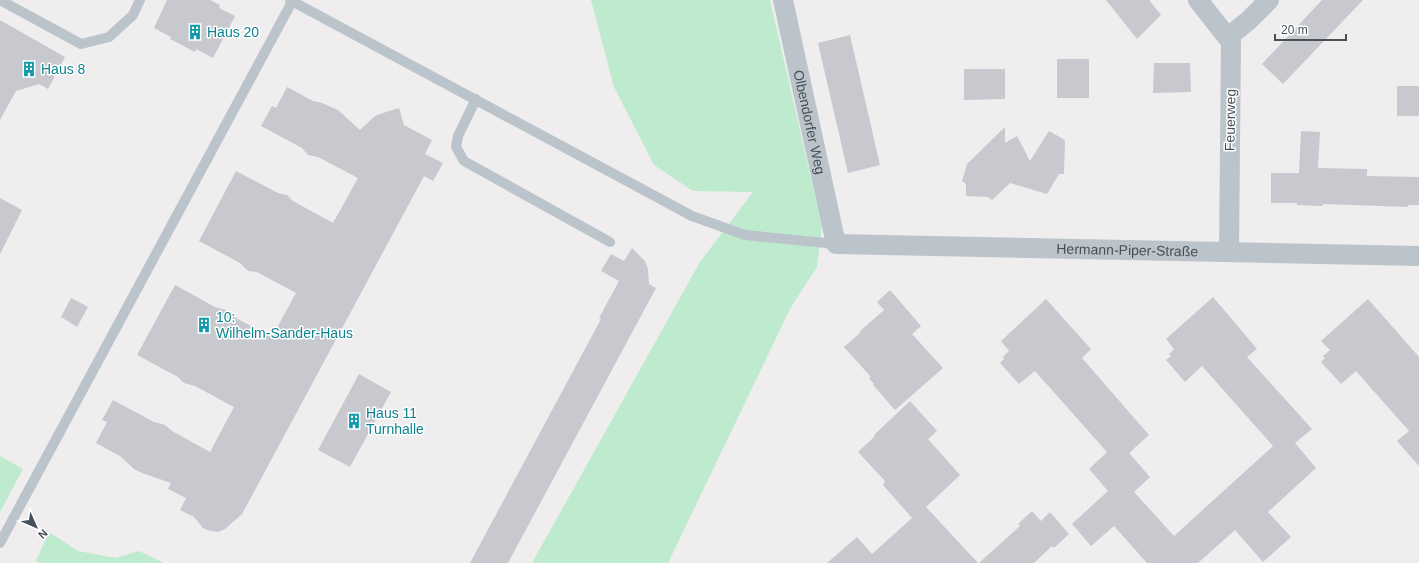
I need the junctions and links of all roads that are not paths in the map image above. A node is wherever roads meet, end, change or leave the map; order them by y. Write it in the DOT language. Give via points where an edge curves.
graph roads {
  1 [pos="0,0"];
  2 [pos="140,0"];
  3 [pos="292,0"];
  4 [pos="783,0"];
  5 [pos="1198,0"];
  6 [pos="1268,0"];
  7 [pos="1228,37"];
  8 [pos="476,99"];
  9 [pos="610,242"];
  10 [pos="836,244"];
  11 [pos="1229,252"];
  12 [pos="1419,256"];
  13 [pos="0,543"];
  1 -- 2 [label="lane" via="82,44 109,37 133,15"];
  3 -- 8 [label="lane"];
  3 -- 13 [label="lane"];
  4 -- 10 [label="street, Olbendorfer Weg"];
  5 -- 7 [label="street"];
  6 -- 7 [label="street"];
  7 -- 11 [label="street, Feuerweg" via="1231,42"];
  8 -- 9 [label="lane" via="458,136 456,148 464,161"];
  8 -- 10 [label="lane" via="692,216 745,235"];
  10 -- 11 [label="street, Hermann-Piper-Straße"];
  11 -- 12 [label="street, Hermann-Piper-Straße"];
}
